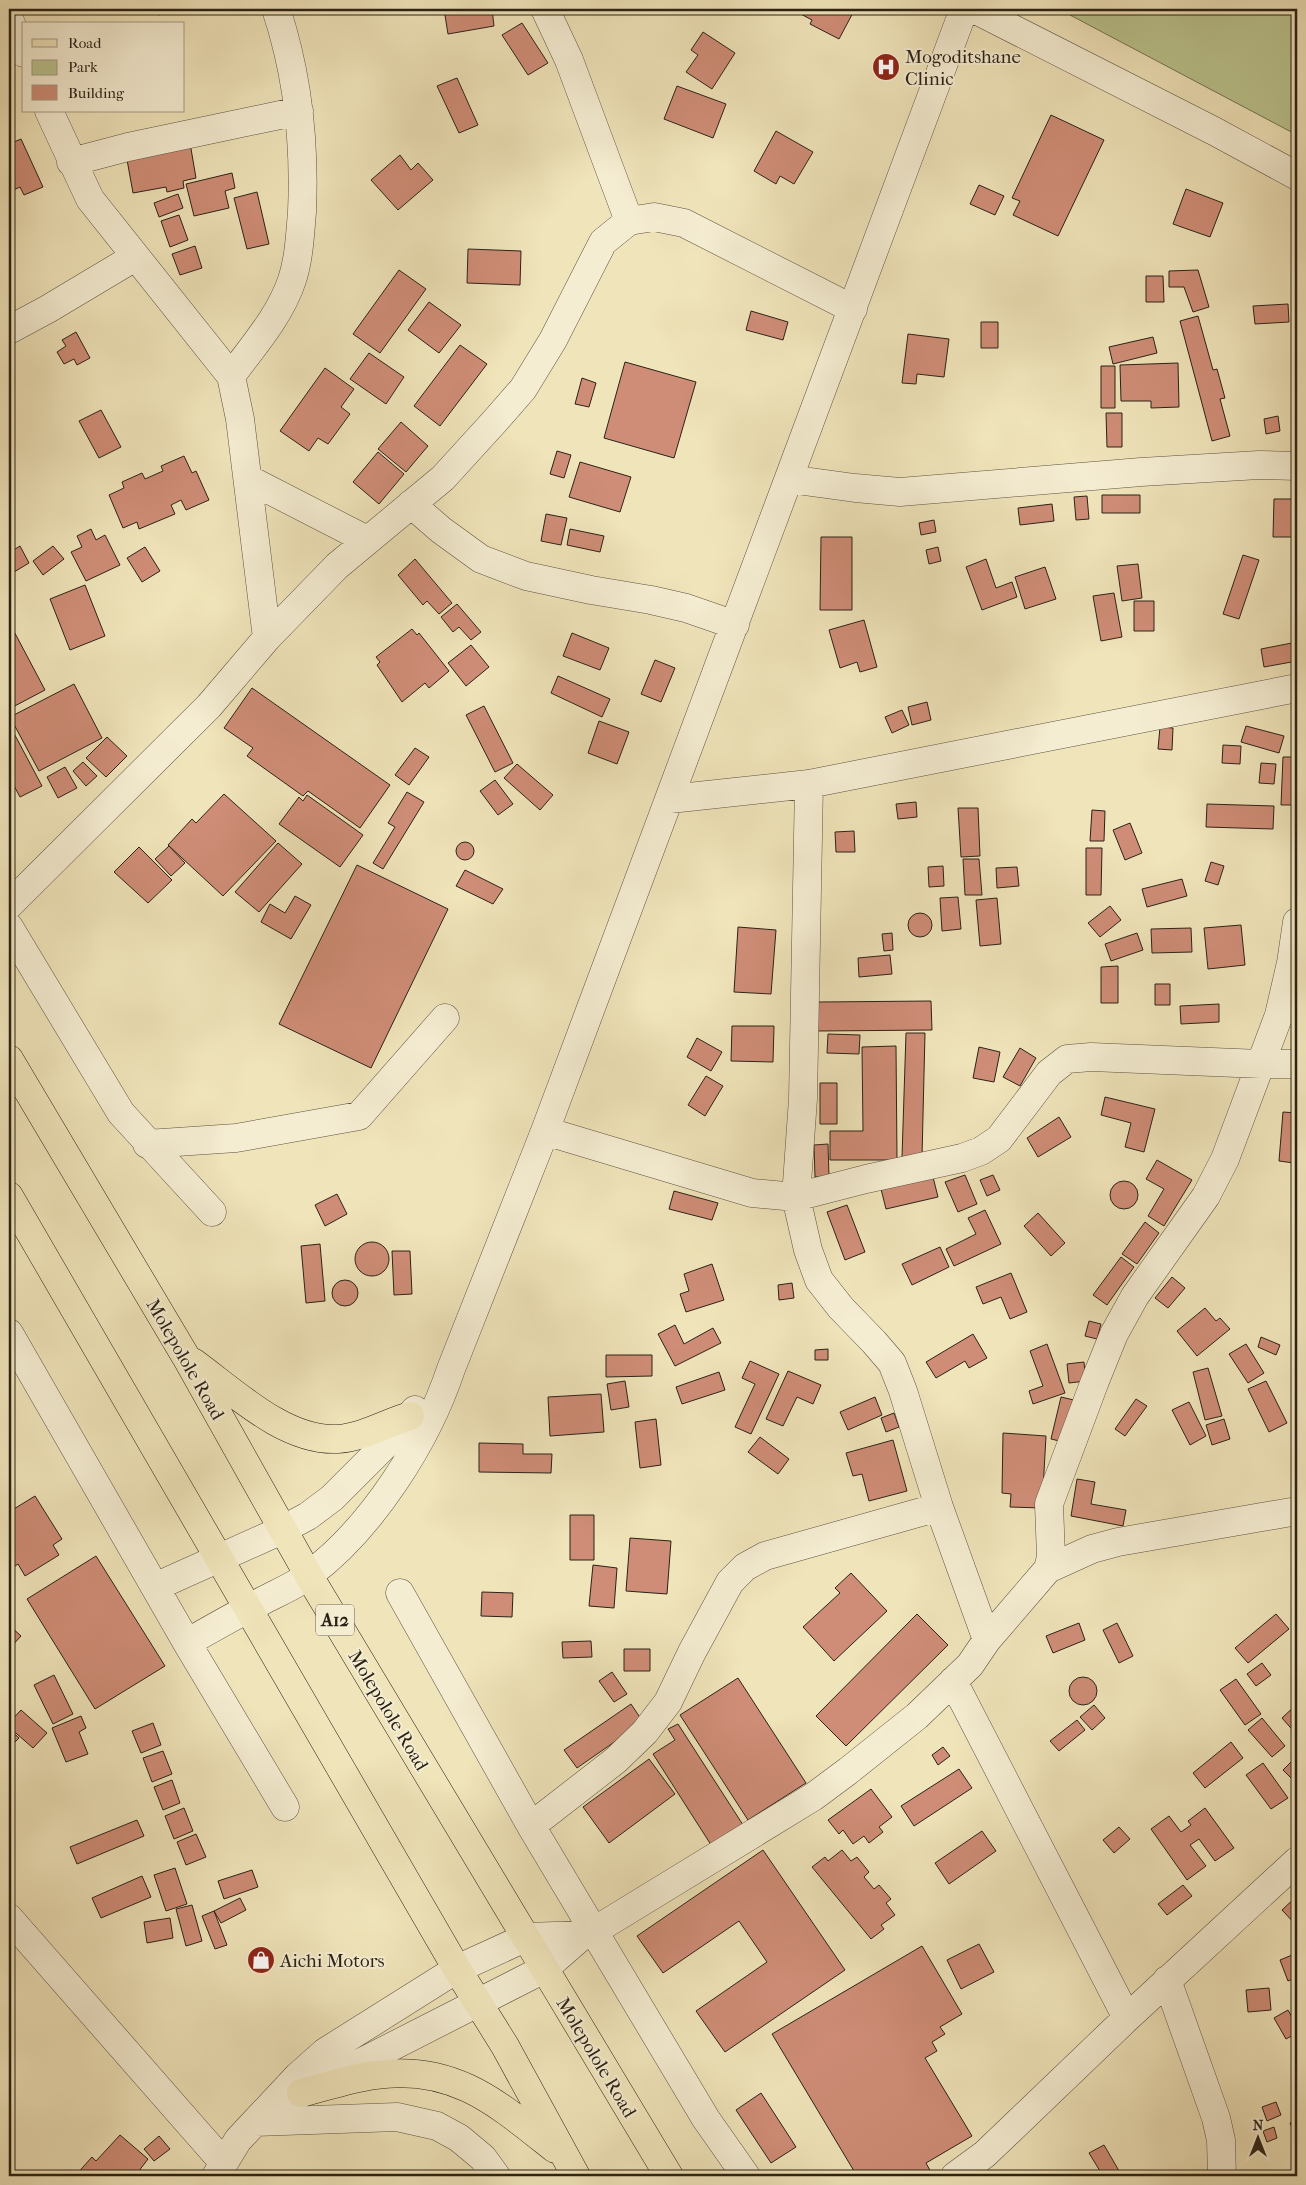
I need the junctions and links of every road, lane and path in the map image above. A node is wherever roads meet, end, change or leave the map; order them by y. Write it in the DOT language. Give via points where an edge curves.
graph roads {
  1 [pos="276,9"];
  2 [pos="545,9"];
  3 [pos="964,9"];
  4 [pos="974,9"];
  5 [pos="9,19"];
  6 [pos="22,48"];
  7 [pos="299,110"];
  8 [pos="49,112"];
  9 [pos="72,162"];
  10 [pos="1297,176"];
  11 [pos="629,221"];
  12 [pos="135,257"];
  13 [pos="853,309"];
  14 [pos="9,330"];
  15 [pos="231,376"];
  16 [pos="1297,466"];
  17 [pos="248,479"];
  18 [pos="789,479"];
  19 [pos="411,504"];
  20 [pos="367,540"];
  21 [pos="735,624"];
  22 [pos="267,638"];
  23 [pos="1297,688"];
  24 [pos="809,784"];
  25 [pos="670,799"];
  26 [pos="9,905"];
  27 [pos="1297,922"];
  28 [pos="9,927"];
  29 [pos="446,1018"];
  30 [pos="9,1059"];
  31 [pos="1261,1064"];
  32 [pos="1297,1064"];
  33 [pos="545,1131"];
  34 [pos="147,1144"];
  35 [pos="9,1196"];
  36 [pos="796,1197"];
  37 [pos="212,1212"];
  38 [pos="9,1333"];
  39 [pos="186,1357"];
  40 [pos="451,1369"];
  41 [pos="410,1416"];
  42 [pos="939,1507"];
  43 [pos="1297,1511"];
  44 [pos="282,1530"];
  45 [pos="219,1559"];
  46 [pos="1048,1569"];
  47 [pos="308,1576"];
  48 [pos="155,1587"];
  49 [pos="400,1592"];
  50 [pos="247,1608"];
  51 [pos="987,1640"];
  52 [pos="187,1643"];
  53 [pos="953,1682"];
  54 [pos="285,1807"];
  55 [pos="531,1826"];
  56 [pos="1297,1861"];
  57 [pos="9,1918"];
  58 [pos="589,1933"];
  59 [pos="527,1937"];
  60 [pos="457,1969"];
  61 [pos="544,1969"];
  62 [pos="1167,1980"];
  63 [pos="478,2002"];
  64 [pos="1127,2018"];
  65 [pos="301,2093"];
  66 [pos="262,2114"];
  67 [pos="569,2165"];
  68 [pos="219,2169"];
  69 [pos="496,2176"];
  70 [pos="669,2176"];
  71 [pos="746,2176"];
  72 [pos="955,2176"];
  73 [pos="1222,2176"];
  1 -- 7 [label="street" via="294,72"];
  2 -- 11 [label="street" via="569,60"];
  3 -- 13 [label="street"];
  4 -- 10 [label="street"];
  5 -- 6 [label="street"];
  7 -- 9 [label="street"];
  7 -- 15 [label="street" via="302,194 300,242 292,280 277,313"];
  8 -- 9 [label="street"];
  9 -- 12 [label="street" via="90,198"];
  11 -- 13 [label="street" via="654,217 684,223"];
  11 -- 19 [label="street" via="603,242 553,340 523,389 443,478"];
  12 -- 14 [label="street"];
  12 -- 15 [label="street"];
  13 -- 18 [label="street"];
  15 -- 17 [label="street"];
  16 -- 18 [label="street" via="1141,472 900,492"];
  17 -- 20 [label="street"];
  17 -- 22 [label="street"];
  18 -- 21 [label="street"];
  19 -- 20 [label="street"];
  19 -- 21 [label="street" via="481,558 526,576 686,608"];
  20 -- 22 [label="street"];
  21 -- 25 [label="street"];
  22 -- 26 [label="street" via="209,706"];
  23 -- 24 [label="street"];
  24 -- 25 [label="street"];
  24 -- 36 [label="street" via="803,1099"];
  25 -- 33 [label="street"];
  27 -- 31 [label="street" via="1279,1015"];
  28 -- 34 [label="street" via="121,1113"];
  29 -- 34 [label="street" via="359,1116 236,1138"];
  30 -- 39 [label="main road, Molepolole Road / A12"];
  31 -- 32 [label="street"];
  31 -- 36 [label="street" via="1091,1057 1067,1059 1049,1073 999,1139 981,1151"];
  31 -- 46 [label="street" via="1225,1159 1206,1196 1135,1296 1094,1380 1049,1504 1051,1556"];
  33 -- 36 [label="street" via="752,1193"];
  33 -- 40 [label="street"];
  34 -- 37 [label="street"];
  35 -- 45 [label="main road"];
  36 -- 42 [label="street" via="808,1250 819,1280 892,1363"];
  38 -- 48 [label="street"];
  39 -- 41 [label="main road" via="263,1414 288,1429 312,1436 338,1439 366,1433"];
  39 -- 44 [label="main road, Molepolole Road / A12"];
  40 -- 41 [label="street"];
  40 -- 47 [label="street" via="413,1452 375,1508 335,1555"];
  41 -- 44 [label="street" via="332,1498"];
  42 -- 51 [label="street"];
  42 -- 55 [label="street" via="765,1556 745,1567 730,1582 668,1702 645,1732 616,1760"];
  43 -- 46 [label="street" via="1118,1542"];
  44 -- 45 [label="street"];
  44 -- 47 [label="main road, Molepolole Road / A12"];
  45 -- 48 [label="street"];
  45 -- 50 [label="main road"];
  46 -- 51 [label="street"];
  47 -- 50 [label="street"];
  47 -- 59 [label="main road, Molepolole Road / A12" via="490,1881"];
  48 -- 52 [label="street"];
  49 -- 55 [label="street"];
  50 -- 52 [label="street"];
  50 -- 60 [label="main road"];
  51 -- 53 [label="street" via="970,1665"];
  52 -- 54 [label="street"];
  53 -- 58 [label="street" via="917,1716 830,1784"];
  53 -- 64 [label="street"];
  55 -- 58 [label="street"];
  56 -- 62 [label="street"];
  57 -- 68 [label="street"];
  58 -- 59 [label="street"];
  58 -- 61 [label="street"];
  58 -- 71 [label="street" via="706,2119"];
  59 -- 60 [label="street"];
  59 -- 61 [label="main road, Molepolole Road / A12"];
  60 -- 63 [label="main road"];
  60 -- 66 [label="street" via="325,2052"];
  61 -- 63 [label="street"];
  61 -- 70 [label="main road, Molepolole Road / A12"];
  62 -- 64 [label="street"];
  62 -- 73 [label="street" via="1216,2118 1221,2140"];
  63 -- 65 [label="street"];
  63 -- 67 [label="main road"];
  64 -- 72 [label="street" via="985,2154"];
  65 -- 66 [label="street"];
  65 -- 67 [label="main road" via="374,2075 415,2072 441,2077 468,2087 506,2110"];
  66 -- 68 [label="street" via="238,2140"];
  66 -- 69 [label="street" via="397,2117 437,2126 459,2138 483,2158"];
}
